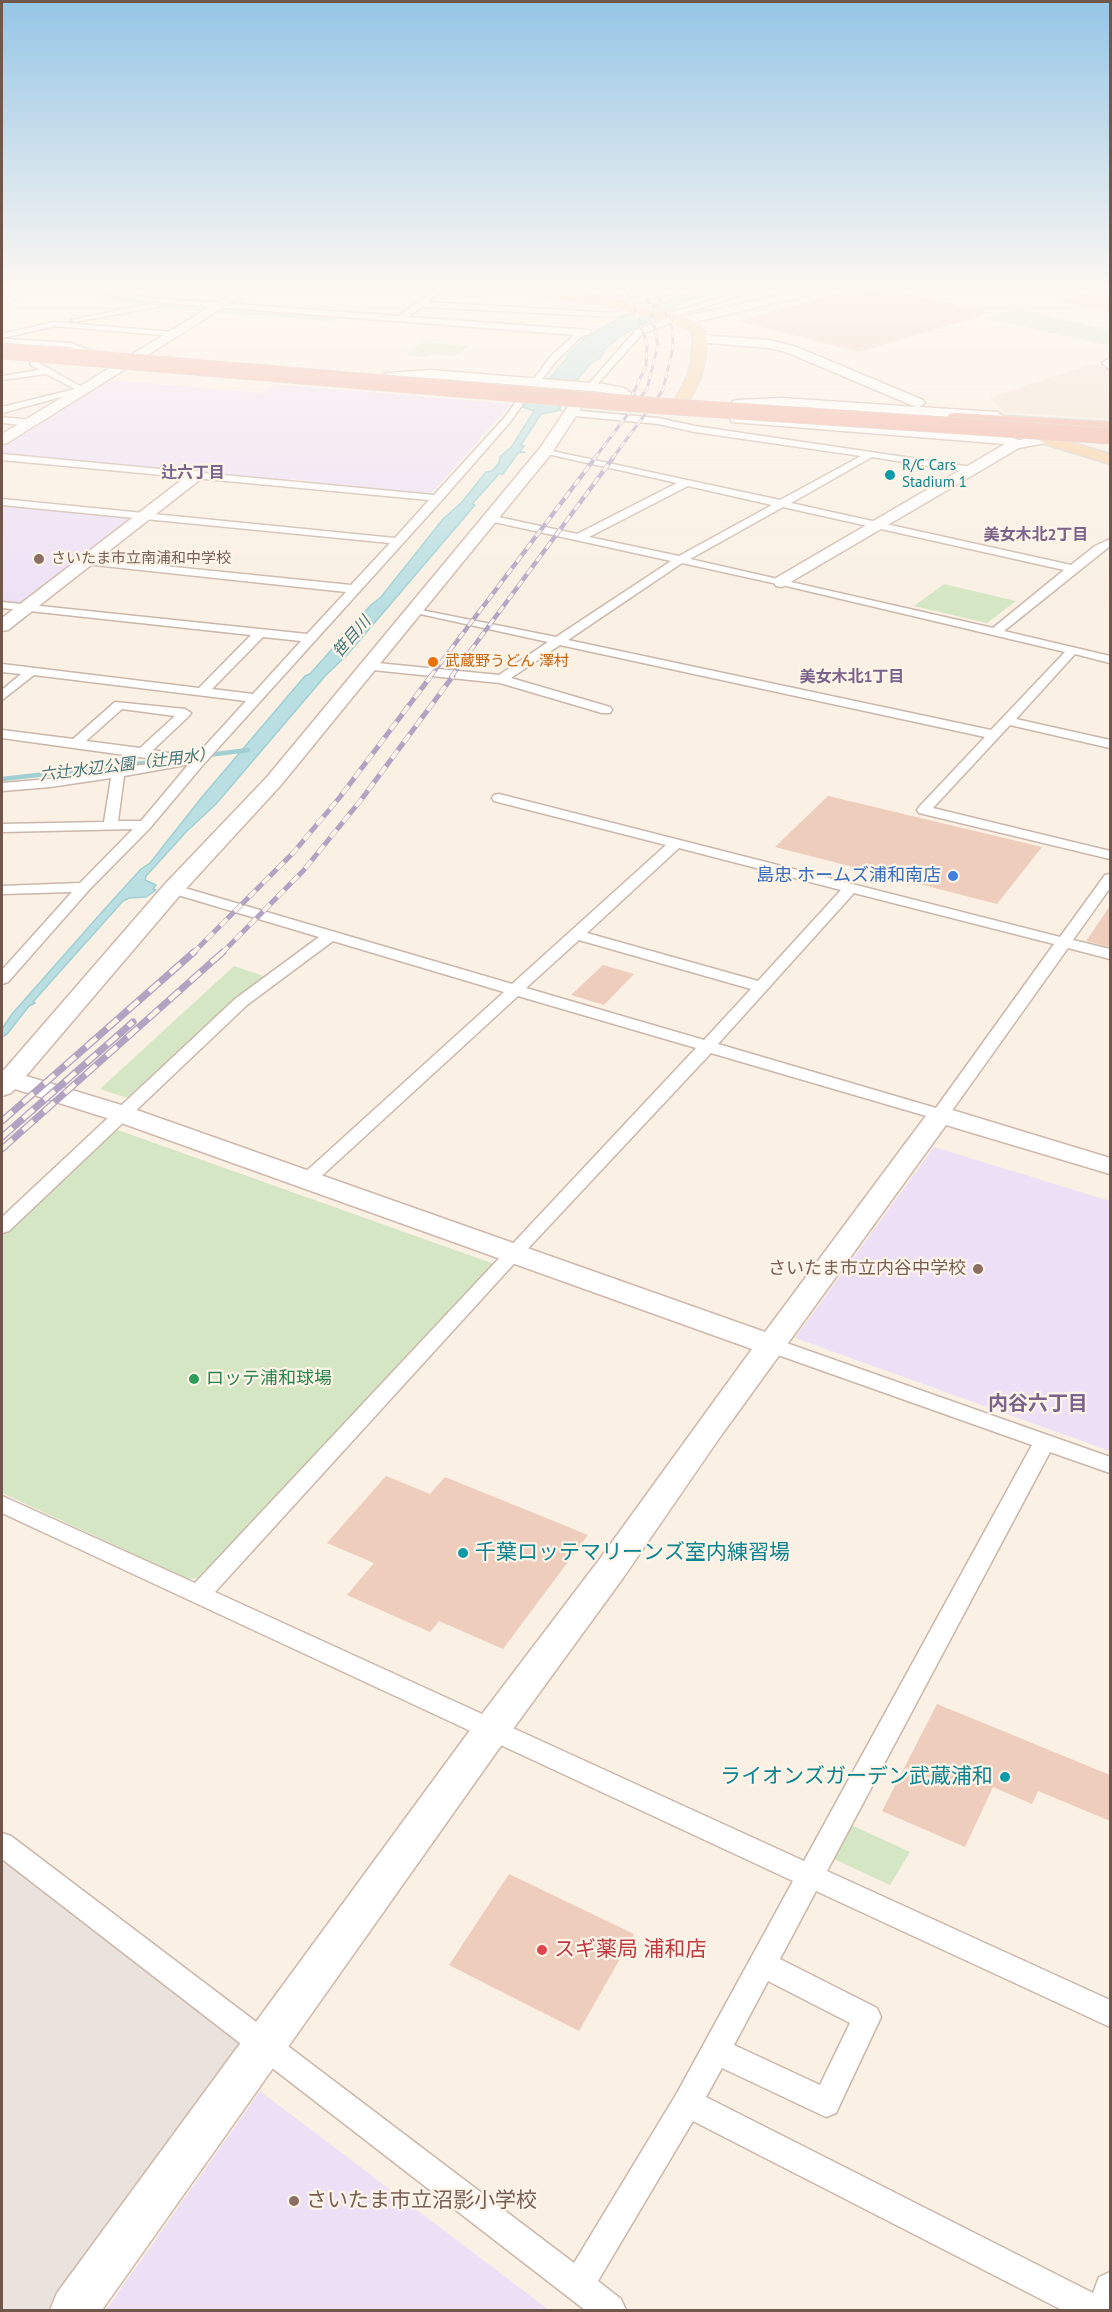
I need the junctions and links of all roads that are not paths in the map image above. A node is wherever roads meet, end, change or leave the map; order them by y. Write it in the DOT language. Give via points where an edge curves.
graph roads {
  1 [pos="63,395"];
  2 [pos="75,395"];
  3 [pos="528,395"];
  4 [pos="549,395"];
  5 [pos="551,395"];
  6 [pos="580,395"];
  7 [pos="590,395"];
  8 [pos="681,395"];
  9 [pos="885,395"];
  10 [pos="576,399"];
  11 [pos="738,404"];
  12 [pos="674,405"];
  13 [pos="906,405"];
  14 [pos="2,410"];
  15 [pos="2,420"];
  16 [pos="30,423"];
  17 [pos="1110,428"];
  18 [pos="978,431"];
  19 [pos="1040,433"];
  20 [pos="952,435"];
  21 [pos="1110,439"];
  22 [pos="2,440"];
  23 [pos="1009,448"];
  24 [pos="546,451"];
  25 [pos="871,454"];
  26 [pos="2,457"];
  27 [pos="23,459"];
  28 [pos="1110,459"];
  29 [pos="9,468"];
  30 [pos="972,470"];
  31 [pos="197,475"];
  32 [pos="686,483"];
  33 [pos="438,498"];
  34 [pos="2,502"];
  35 [pos="783,504"];
  36 [pos="144,516"];
  37 [pos="489,518"];
  38 [pos="879,525"];
  39 [pos="578,538"];
  40 [pos="397,541"];
  41 [pos="1110,542"];
  42 [pos="680,560"];
  43 [pos="85,561"];
  44 [pos="1073,569"];
  45 [pos="782,582"];
  46 [pos="354,589"];
  47 [pos="2,605"];
  48 [pos="25,608"];
  49 [pos="415,610"];
  50 [pos="2,626"];
  51 [pos="994,632"];
  52 [pos="260,633"];
  53 [pos="310,638"];
  54 [pos="555,642"];
  55 [pos="1073,650"];
  56 [pos="1110,659"];
  57 [pos="367,666"];
  58 [pos="2,668"];
  59 [pos="31,672"];
  60 [pos="501,679"];
  61 [pos="183,690"];
  62 [pos="202,692"];
  63 [pos="2,696"];
  64 [pos="255,698"];
  65 [pos="161,710"];
  66 [pos="606,710"];
  67 [pos="1007,721"];
  68 [pos="2,734"];
  69 [pos="994,735"];
  70 [pos="76,743"];
  71 [pos="1110,744"];
  72 [pos="143,752"];
  73 [pos="196,762"];
  74 [pos="118,772"];
  75 [pos="2,787"];
  76 [pos="499,798"];
  77 [pos="111,825"];
  78 [pos="145,825"];
  79 [pos="2,828"];
  80 [pos="676,843"];
  81 [pos="1110,855"];
  82 [pos="1110,878"];
  83 [pos="84,887"];
  84 [pos="173,888"];
  85 [pos="851,888"];
  86 [pos="2,890"];
  87 [pos="575,934"];
  88 [pos="331,935"];
  89 [pos="1065,942"];
  90 [pos="1110,954"];
  91 [pos="2,979"];
  92 [pos="762,987"];
  93 [pos="515,989"];
  94 [pos="708,1046"];
  95 [pos="5,1081"];
  96 [pos="122,1114"];
  97 [pos="940,1115"];
  98 [pos="1110,1166"];
  99 [pos="308,1179"];
  100 [pos="2,1227"];
  101 [pos="514,1252"];
  102 [pos="771,1345"];
  103 [pos="1045,1442"];
  104 [pos="1110,1465"];
  105 [pos="2,1504"];
  106 [pos="198,1595"];
  107 [pos="492,1729"];
  108 [pos="2,1844"];
  109 [pos="810,1876"];
  110 [pos="762,1964"];
  111 [pos="1110,2014"];
  112 [pos="265,2046"];
  113 [pos="716,2050"];
  114 [pos="687,2103"];
  115 [pos="578,2286"];
  116 [pos="1110,2288"];
  117 [pos="74,2310"];
  118 [pos="610,2310"];
  119 [pos="1094,2310"];
  120 [pos="1103,2310"];
  1 -- 14 [label="street"];
  2 -- 16 [label="street"];
  3 -- 33 [label="street"];
  4 -- 10 [label="highway, bridge"];
  5 -- 12 [label="highway, bridge"];
  6 -- 10 [label="street"];
  7 -- 17 [label="highway, bridge"];
  8 -- 12 [label="main road"];
  9 -- 13 [label="street"];
  10 -- 12 [label="highway"];
  10 -- 24 [label="street"];
  10 -- 25 [label="street" via="695,429"];
  11 -- 12 [label="highway"];
  11 -- 13 [label="street"];
  11 -- 19 [label="highway"];
  12 -- 18 [label="highway"];
  12 -- 20 [label="street" via="681,413 691,415"];
  12 -- 21 [label="highway, bridge" via="861,424"];
  13 -- 17 [label="street"];
  15 -- 16 [label="street"];
  16 -- 22 [label="street"];
  17 -- 19 [label="highway"];
  18 -- 19 [label="highway"];
  18 -- 20 [label="street"];
  19 -- 21 [label="highway"];
  19 -- 23 [label="street"];
  19 -- 28 [label="main road"];
  20 -- 23 [label="street" via="1009,440 1014,443"];
  23 -- 30 [label="street"];
  24 -- 32 [label="street"];
  24 -- 37 [label="street"];
  25 -- 30 [label="street"];
  25 -- 35 [label="street"];
  26 -- 27 [label="street"];
  27 -- 29 [label="street"];
  27 -- 31 [label="street"];
  30 -- 38 [label="street"];
  31 -- 33 [label="street"];
  31 -- 36 [label="street"];
  32 -- 35 [label="street"];
  32 -- 39 [label="street"];
  33 -- 40 [label="street"];
  34 -- 36 [label="street"];
  35 -- 38 [label="street"];
  35 -- 42 [label="street"];
  36 -- 40 [label="street"];
  36 -- 43 [label="street"];
  37 -- 39 [label="street"];
  37 -- 49 [label="street"];
  38 -- 44 [label="street"];
  38 -- 45 [label="street"];
  39 -- 42 [label="street"];
  40 -- 46 [label="street"];
  41 -- 44 [label="street"];
  42 -- 45 [label="street"];
  42 -- 54 [label="street"];
  43 -- 46 [label="street"];
  43 -- 48 [label="street"];
  44 -- 51 [label="street"];
  45 -- 51 [label="street"];
  46 -- 53 [label="street"];
  47 -- 48 [label="street"];
  48 -- 50 [label="street"];
  48 -- 52 [label="street"];
  49 -- 54 [label="street"];
  49 -- 57 [label="street"];
  51 -- 55 [label="street"];
  52 -- 53 [label="street"];
  52 -- 62 [label="street"];
  53 -- 64 [label="street"];
  54 -- 60 [label="street"];
  54 -- 69 [label="street"];
  55 -- 56 [label="street"];
  55 -- 67 [label="street"];
  57 -- 60 [label="street"];
  57 -- 84 [label="street" via="273,782"];
  58 -- 59 [label="street"];
  59 -- 61 [label="street"];
  59 -- 63 [label="street"];
  60 -- 66 [label="street"];
  61 -- 62 [label="street"];
  61 -- 65 [label="street"];
  62 -- 64 [label="street"];
  64 -- 73 [label="street"];
  65 -- 70 [label="street" via="119,705"];
  65 -- 72 [label="street" via="185,713"];
  67 -- 69 [label="street"];
  67 -- 71 [label="street"];
  68 -- 70 [label="street"];
  69 -- 81 [label="street" via="924,810"];
  70 -- 72 [label="street"];
  72 -- 73 [label="street"];
  73 -- 74 [label="street"];
  73 -- 78 [label="street"];
  74 -- 75 [label="street"];
  74 -- 77 [label="street"];
  76 -- 80 [label="street"];
  77 -- 78 [label="street"];
  77 -- 79 [label="street"];
  78 -- 83 [label="street"];
  80 -- 85 [label="street"];
  80 -- 87 [label="street"];
  82 -- 89 [label="street"];
  83 -- 86 [label="street"];
  83 -- 91 [label="street"];
  84 -- 88 [label="street"];
  84 -- 95 [label="street"];
  85 -- 89 [label="street"];
  85 -- 92 [label="street"];
  87 -- 92 [label="street"];
  87 -- 93 [label="street"];
  88 -- 93 [label="street"];
  88 -- 96 [label="street" via="241,1002"];
  89 -- 90 [label="street"];
  89 -- 97 [label="street"];
  92 -- 94 [label="street"];
  93 -- 94 [label="street"];
  93 -- 99 [label="street"];
  94 -- 97 [label="street"];
  94 -- 101 [label="street"];
  95 -- 96 [label="street"];
  96 -- 99 [label="street"];
  96 -- 100 [label="street"];
  97 -- 98 [label="street"];
  97 -- 102 [label="street"];
  99 -- 101 [label="street"];
  101 -- 102 [label="street"];
  101 -- 106 [label="street"];
  102 -- 103 [label="street"];
  102 -- 107 [label="street"];
  103 -- 104 [label="street"];
  103 -- 109 [label="street"];
  105 -- 106 [label="street"];
  106 -- 107 [label="street"];
  107 -- 109 [label="street"];
  107 -- 112 [label="street"];
  108 -- 112 [label="street"];
  109 -- 110 [label="street"];
  109 -- 111 [label="street"];
  110 -- 113 [label="street"];
  110 -- 113 [label="street" via="867,2017 826,2103"];
  112 -- 115 [label="street"];
  112 -- 117 [label="street"];
  113 -- 114 [label="street"];
  114 -- 115 [label="street"];
  114 -- 119 [label="street"];
  115 -- 118 [label="street"];
  116 -- 120 [label="street"];
}
